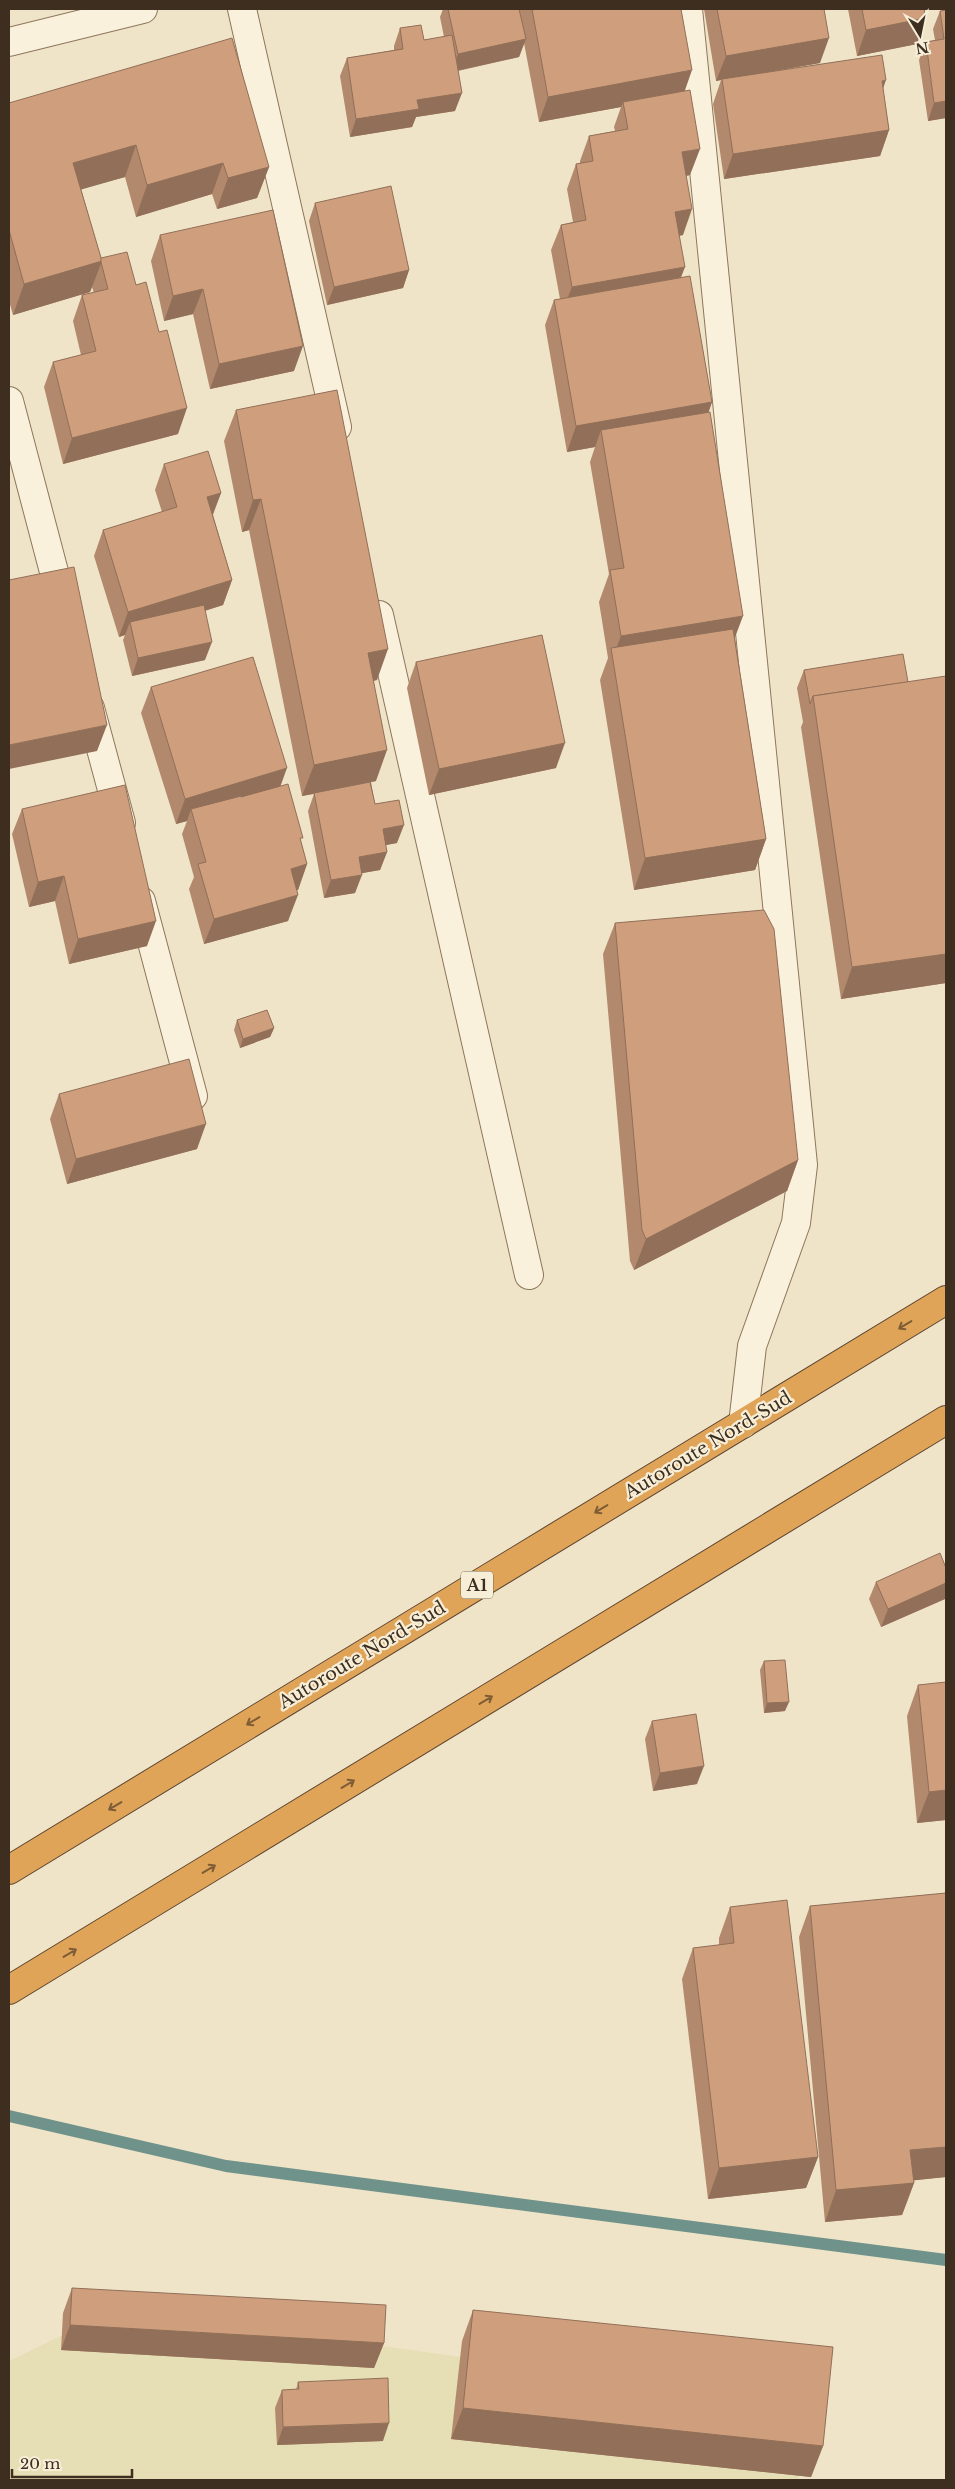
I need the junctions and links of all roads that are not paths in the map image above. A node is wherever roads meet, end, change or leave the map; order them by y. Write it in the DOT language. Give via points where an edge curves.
graph roads {
  1 [pos="143,9"];
  2 [pos="242,9"];
  3 [pos="688,9"];
  4 [pos="9,42"];
  5 [pos="9,402"];
  6 [pos="342,447"];
  7 [pos="374,593"];
  8 [pos="70,632"];
  9 [pos="83,680"];
  10 [pos="126,843"];
  11 [pos="134,872"];
  12 [pos="198,1112"];
  13 [pos="529,1275"];
  14 [pos="946,1300"];
  15 [pos="946,1420"];
  16 [pos="742,1424"];
  17 [pos="9,1870"];
  18 [pos="18,1984"];
  1 -- 4 [label="street"];
  2 -- 6 [label="street"];
  3 -- 16 [label="street" via="802,1165 796,1223 752,1346"];
  5 -- 8 [label="street"];
  7 -- 13 [label="street"];
  9 -- 10 [label="street"];
  11 -- 12 [label="street"];
  14 -- 16 [label="highway, Autoroute Nord-Sud / A1, one-way"];
  18 -- 15 [label="highway, one-way"];
  16 -- 17 [label="highway, Autoroute Nord-Sud / A1, one-way"];
}
